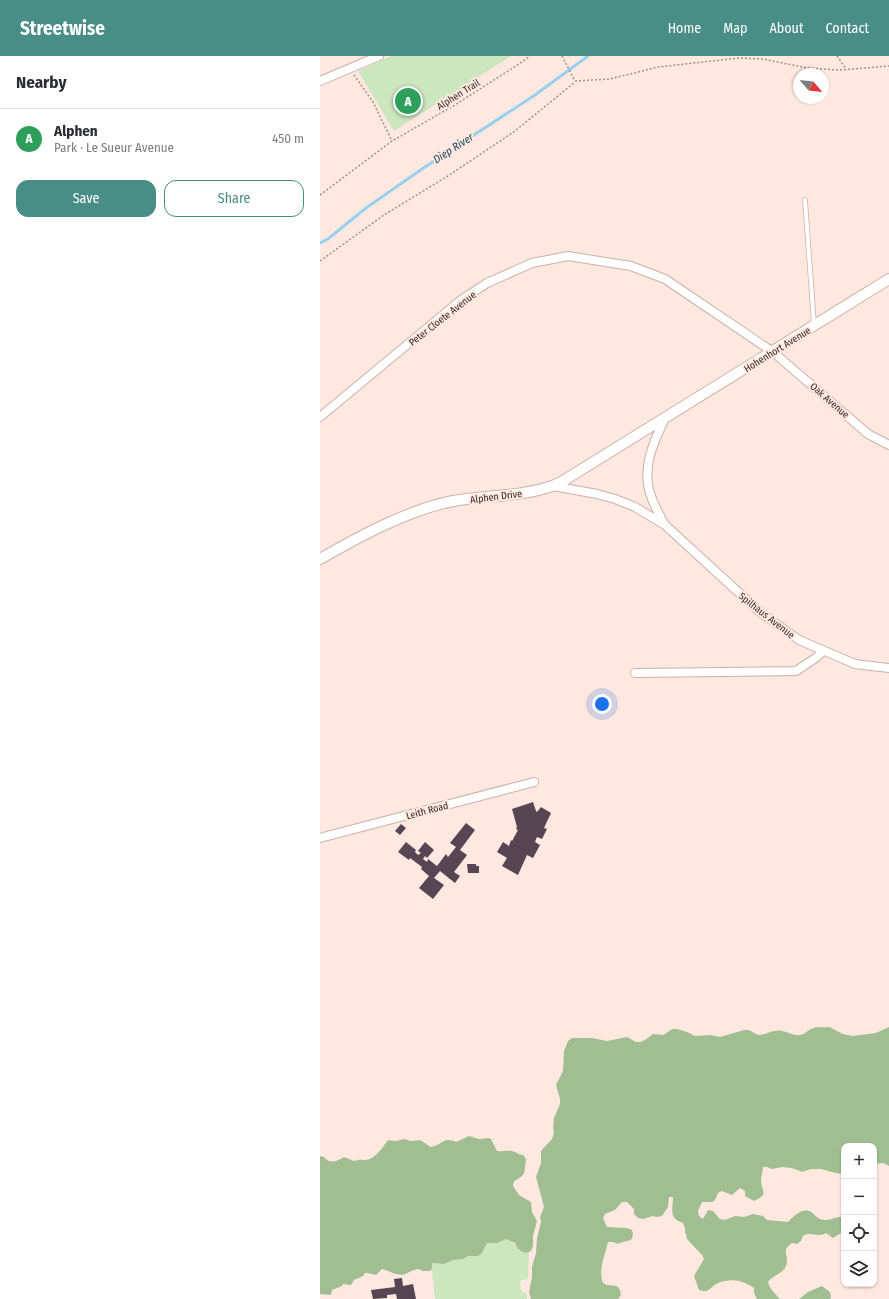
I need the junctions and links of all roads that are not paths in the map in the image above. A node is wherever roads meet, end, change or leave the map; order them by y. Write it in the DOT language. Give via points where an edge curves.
graph roads {
  1 [pos="379,56"];
  2 [pos="320,81"];
  3 [pos="805,200"];
  4 [pos="889,279"];
  5 [pos="815,326"];
  6 [pos="773,352"];
  7 [pos="320,417"];
  8 [pos="665,418"];
  9 [pos="889,444"];
  10 [pos="553,486"];
  11 [pos="665,525"];
  12 [pos="320,559"];
  13 [pos="823,651"];
  14 [pos="889,668"];
  15 [pos="636,673"];
  16 [pos="534,782"];
  17 [pos="320,838"];
  1 -- 2 [label="street"];
  3 -- 5 [label="lane"];
  4 -- 5 [label="street, Hohenhort Avenue"];
  5 -- 6 [label="street, Hohenhort Avenue"];
  6 -- 7 [label="street, Peter Cloete Avenue" via="665,279 631,266 568,256 532,263 487,283 461,300"];
  6 -- 8 [label="street, Hohenhort Avenue"];
  6 -- 9 [label="street, Oak Avenue" via="868,434"];
  8 -- 10 [label="street, Alphen Drive"];
  8 -- 11 [label="street, Spilhaus Avenue" via="648,459 646,479 650,496"];
  10 -- 11 [label="street, Spilhaus Avenue" via="615,499 635,507"];
  10 -- 12 [label="street, Alphen Drive" via="432,507 382,527"];
  11 -- 13 [label="street, Spilhaus Avenue" via="760,612 799,640"];
  13 -- 14 [label="street, Spilhaus Avenue" via="855,664"];
  13 -- 15 [label="street" via="796,671"];
  16 -- 17 [label="street, Leith Road"];
}
